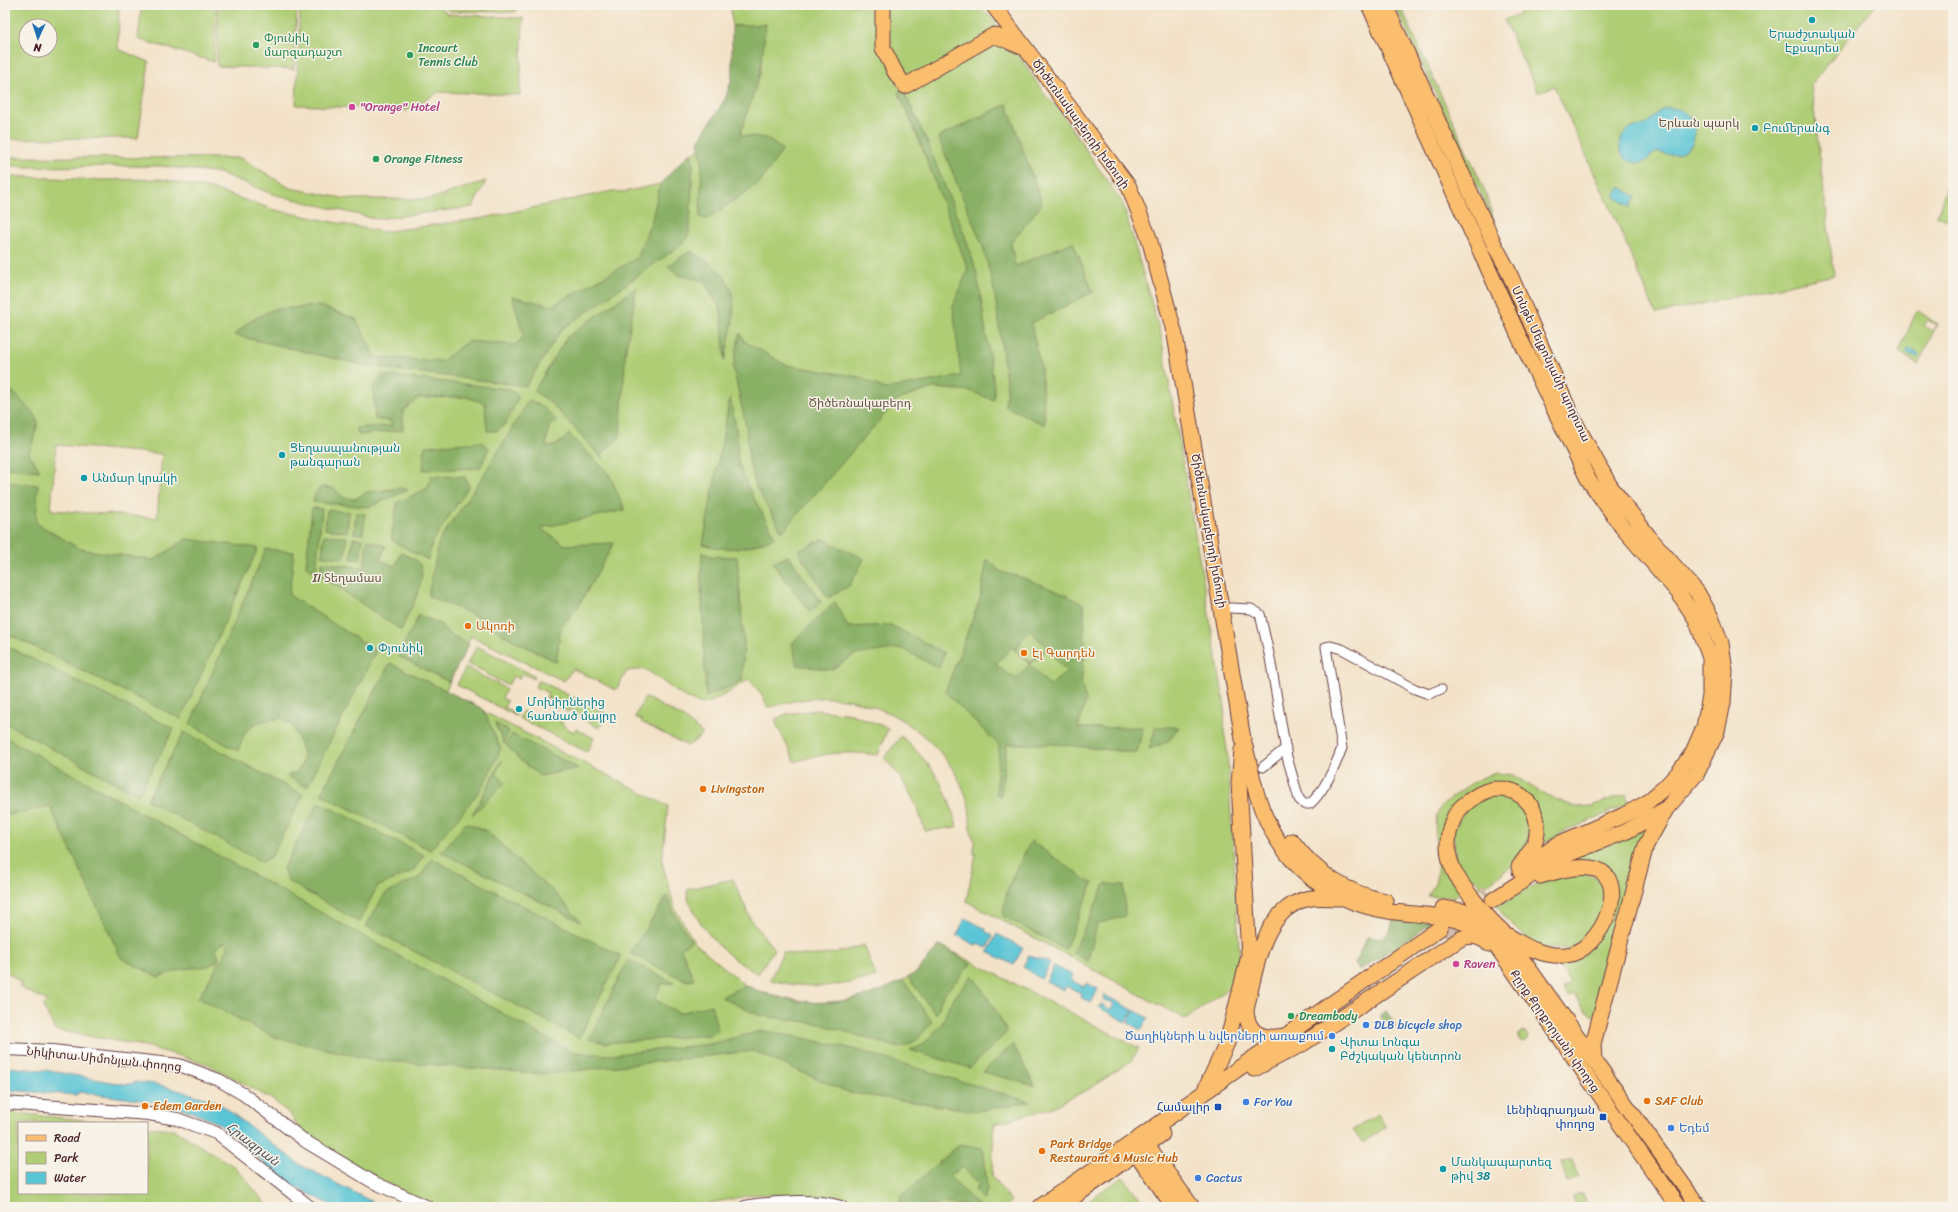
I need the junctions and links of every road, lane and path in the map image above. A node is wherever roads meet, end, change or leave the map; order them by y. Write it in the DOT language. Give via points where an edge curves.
graph roads {
  1 [pos="883,5"];
  2 [pos="993,5"];
  3 [pos="1004,5"];
  4 [pos="1359,5"];
  5 [pos="1369,5"];
  6 [pos="1385,5"];
  7 [pos="1026,48"];
  8 [pos="1488,249"];
  9 [pos="1521,341"];
  10 [pos="1565,418"];
  11 [pos="1230,608"];
  12 [pos="1441,689"];
  13 [pos="1243,740"];
  14 [pos="1286,748"];
  15 [pos="1263,767"];
  16 [pos="1666,809"];
  17 [pos="1515,880"];
  18 [pos="1491,897"];
  19 [pos="1342,898"];
  20 [pos="1488,919"];
  21 [pos="1502,931"];
  22 [pos="1500,953"];
  23 [pos="1284,1036"];
  24 [pos="5,1049"];
  25 [pos="1594,1060"];
  26 [pos="1254,1069"];
  27 [pos="1204,1092"];
  28 [pos="5,1103"];
  29 [pos="1137,1145"];
  30 [pos="310,1207"];
  31 [pos="428,1207"];
  32 [pos="746,1207"];
  33 [pos="841,1207"];
  34 [pos="1040,1207"];
  35 [pos="1060,1207"];
  36 [pos="1174,1207"];
  37 [pos="1192,1207"];
  38 [pos="1678,1207"];
  39 [pos="1699,1207"];
  1 -- 7 [label="main road" via="883,48 905,86 994,35"];
  2 -- 7 [label="main road, Ծիծեռնակաբերդի խճուղի"];
  3 -- 11 [label="main road, Ծիծեռնակաբերդի խճուղի" via="1116,153 1136,184 1155,229 1183,335"];
  4 -- 9 [label="main road" via="1498,309"];
  5 -- 8 [label="main road, Մոնթե Մելքոնյանի պողոտա"];
  6 -- 8 [label="main road, Մոնթե Մելքոնյանի պողոտա"];
  7 -- 13 [label="main road, Ծիծեռնակաբերդի խճուղի" via="1129,187 1149,238 1175,335"];
  8 -- 9 [label="main road, Մոնթե Մելքոնյանի պողոտա"];
  8 -- 10 [label="main road, Մոնթե Մելքոնյանի պողոտա" via="1507,268"];
  9 -- 10 [label="main road, Մոնթե Մելքոնյանի պողոտա"];
  10 -- 16 [label="main road, Մոնթե Մելքոնյանի պողոտա" via="1610,486 1649,537 1697,592 1711,617 1721,643 1725,671 1723,703 1717,731 1696,772"];
  10 -- 17 [label="main road, Մոնթե Մելքոնյանի պողոտա" via="1588,479 1625,531 1678,592 1696,619 1710,658 1710,696 1704,727 1693,752 1664,788 1645,804 1558,844"];
  11 -- 14 [label="street" via="1251,609 1260,614"];
  11 -- 20 [label="main road, Ծիծեռնակաբերդի խճուղի" via="1253,744 1263,784 1282,828 1301,854 1327,876 1363,895 1390,902 1459,909"];
  12 -- 14 [label="street" via="1430,694 1342,649 1326,647 1342,748 1317,797 1310,804 1304,804 1299,800"];
  13 -- 19 [label="main road, Ծիծեռնակաբերդի խճուղի" via="1258,796 1275,834 1309,877"];
  13 -- 27 [label="main road" via="1239,783 1249,956 1227,1043"];
  14 -- 15 [label="street"];
  16 -- 17 [label="main road, Մոնթե Մելքոնյանի պողոտա" via="1627,831 1558,858"];
  16 -- 25 [label="main road" via="1646,845 1636,876 1593,1044"];
  17 -- 18 [label="main road, Մոնթե Մելքոնյանի պողոտա"];
  17 -- 20 [label="main road" via="1536,839 1536,822 1531,806 1524,797 1510,790 1496,789 1477,795 1462,807 1452,822 1448,840 1451,866"];
  17 -- 21 [label="main road" via="1560,870 1592,868 1602,873 1608,882 1613,898 1612,905 1589,944 1568,955 1539,952"];
  19 -- 22 [label="main road, Ծիծեռնակաբերդի խճուղի" via="1374,909 1461,921 1483,931"];
  19 -- 23 [label="main road" via="1306,899 1284,911 1271,927 1262,946 1246,1019 1263,1037"];
  20 -- 21 [label="main road, Քըրք Քըրքորյանի փողոց"];
  21 -- 25 [label="main road, Քըրք Քըրքորյանի փողոց"];
  22 -- 26 [label="main road" via="1477,936 1460,939 1304,1043"];
  22 -- 38 [label="main road, Քըրք Քըրքորյանի փողոց"];
  23 -- 26 [label="main road" via="1442,932"];
  23 -- 27 [label="main road"];
  24 -- 31 [label="street, Նիկիտա Սիմոնյան փողոց" via="52,1051 179,1065 243,1094 312,1145 373,1182"];
  25 -- 39 [label="main road, Քըրք Քըրքորյանի փողոց"];
  26 -- 29 [label="main road"];
  27 -- 29 [label="main road"];
  28 -- 30 [label="street" via="177,1119 216,1133"];
  29 -- 34 [label="main road"];
  29 -- 35 [label="main road"];
  29 -- 36 [label="main road"];
  29 -- 37 [label="main road"];
  32 -- 33 [label="street" via="811,1203"];
}
